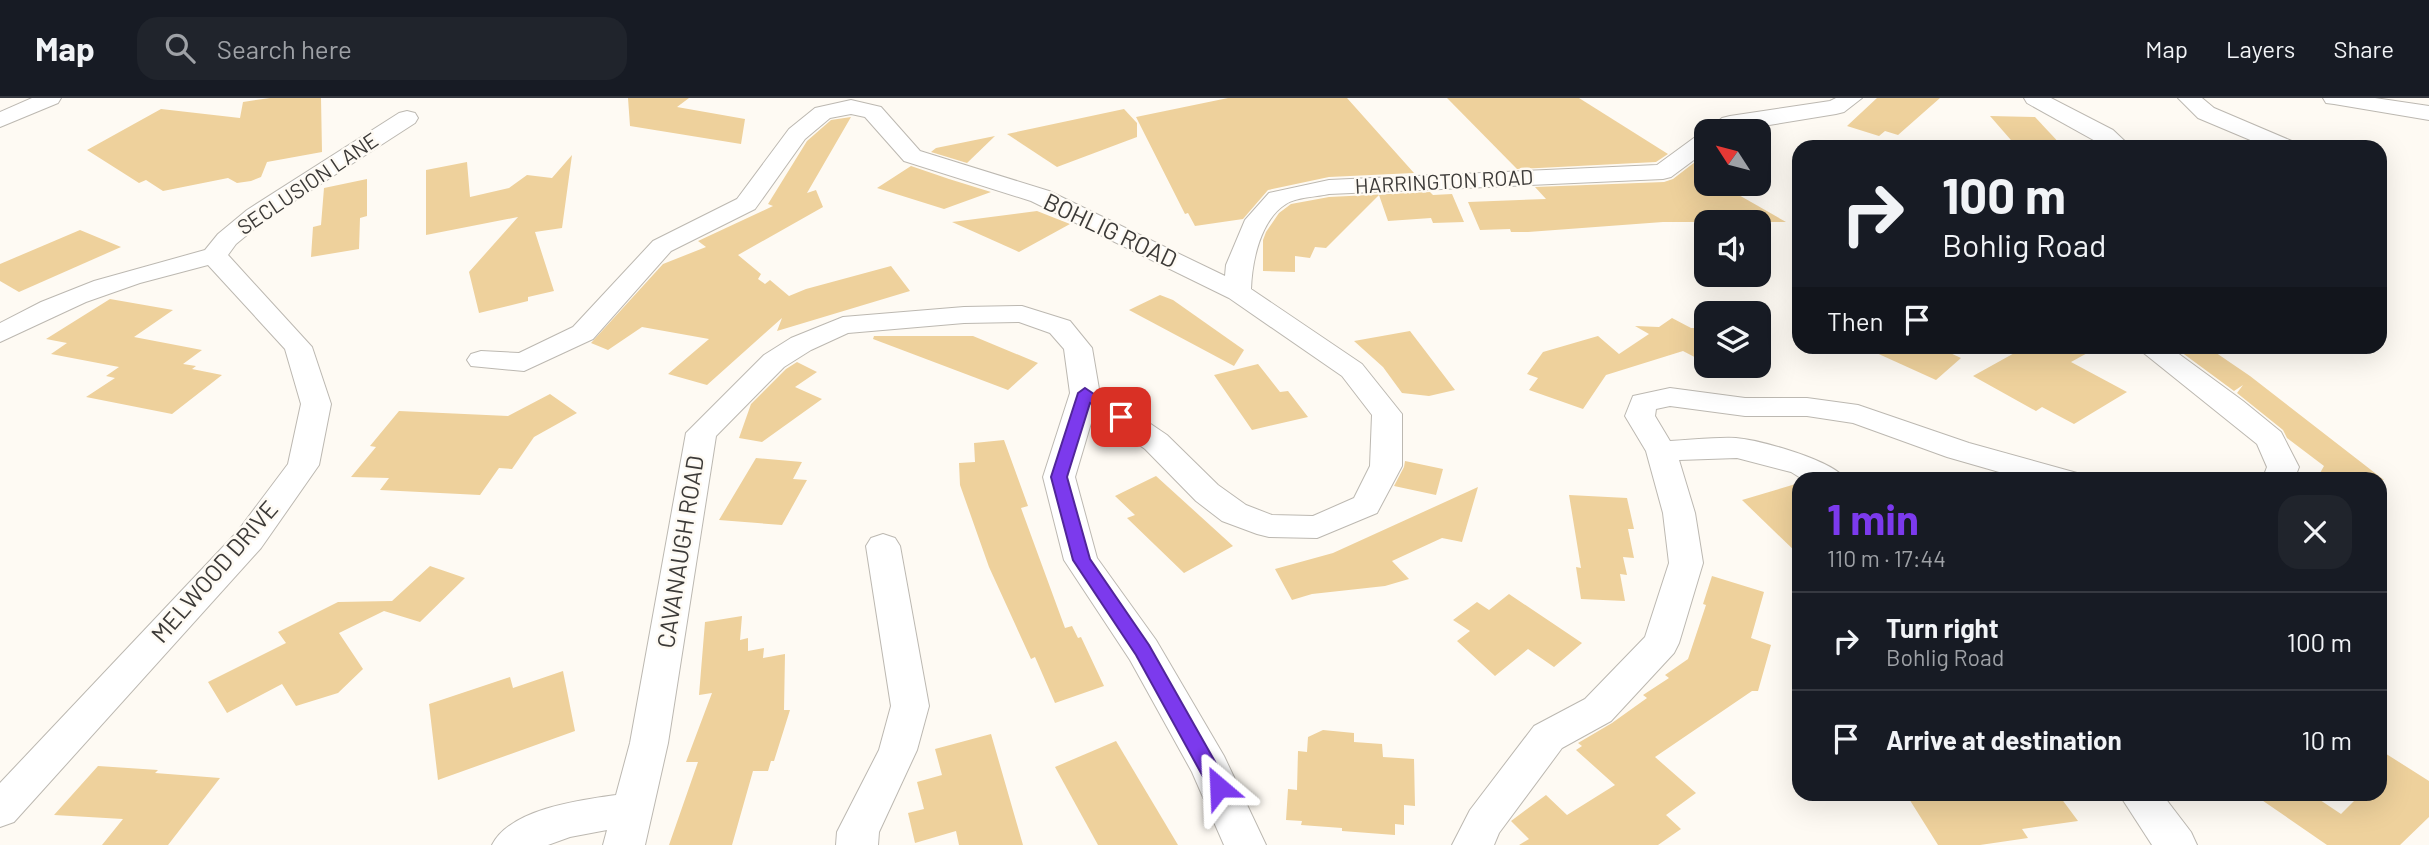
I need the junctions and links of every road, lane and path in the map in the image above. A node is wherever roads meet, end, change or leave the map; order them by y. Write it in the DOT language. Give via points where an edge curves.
graph roads {
  1 [pos="50,98"];
  2 [pos="1851,98"];
  3 [pos="2035,98"];
  4 [pos="2189,98"];
  5 [pos="2334,98"];
  6 [pos="2429,113"];
  7 [pos="407,118"];
  8 [pos="1756,119"];
  9 [pos="0,120"];
  10 [pos="2111,140"];
  11 [pos="2270,140"];
  12 [pos="1694,149"];
  13 [pos="214,256"];
  14 [pos="1238,292"];
  15 [pos="0,334"];
  16 [pos="2160,354"];
  17 [pos="481,360"];
  18 [pos="1085,393"];
  19 [pos="1661,451"];
  20 [pos="1815,472"];
  21 [pos="2037,472"];
  22 [pos="2281,472"];
  23 [pos="883,546"];
  24 [pos="2144,801"];
  25 [pos="0,810"];
  26 [pos="629,827"];
  27 [pos="513,845"];
  28 [pos="857,845"];
  29 [pos="1245,845"];
  30 [pos="1473,845"];
  31 [pos="2176,845"];
  1 -- 9 [label="street"];
  2 -- 8 [label="street" via="1836,107"];
  3 -- 10 [label="street"];
  4 -- 11 [label="street" via="2206,113"];
  5 -- 6 [label="street"];
  7 -- 13 [label="street, SECLUSION LANE" via="256,215"];
  12 -- 14 [label="street, HARRINGTON ROAD" via="1663,172 1329,187 1278,198 1257,220 1239,265"];
  13 -- 15 [label="street" via="87,293"];
  13 -- 25 [label="street, MELWOOD DRIVE" via="298,347 316,404 303,465 249,540"];
  14 -- 17 [label="street, BOHLIG ROAD" via="1040,196 912,156 873,113 851,107 823,113 797,134 746,204 662,246 583,334 524,362"];
  14 -- 18 [label="street, BOHLIG ROAD" via="1352,370 1387,414 1387,466 1366,505 1317,527 1269,526 1234,513 1156,442"];
  16 -- 22 [label="street" via="2270,439"];
  18 -- 26 [label="street, CAVANAUGH ROAD" via="1078,348 1060,327 1022,314 843,325 774,362 701,433 649,743"];
  18 -- 29 [label="street, CAVANAUGH ROAD" via="1059,477 1081,560 1143,650 1204,755"];
  19 -- 20 [label="street" via="1737,448"];
  19 -- 21 [label="street" via="1640,416 1643,401 1670,397 1858,414"];
  19 -- 30 [label="street" via="1679,513 1686,563 1661,643 1598,710 1548,737 1484,822"];
  23 -- 28 [label="street" via="910,706 898,750 858,832"];
  24 -- 31 [label="street"];
  26 -- 27 [label="street" via="567,820 525,835"];
}
